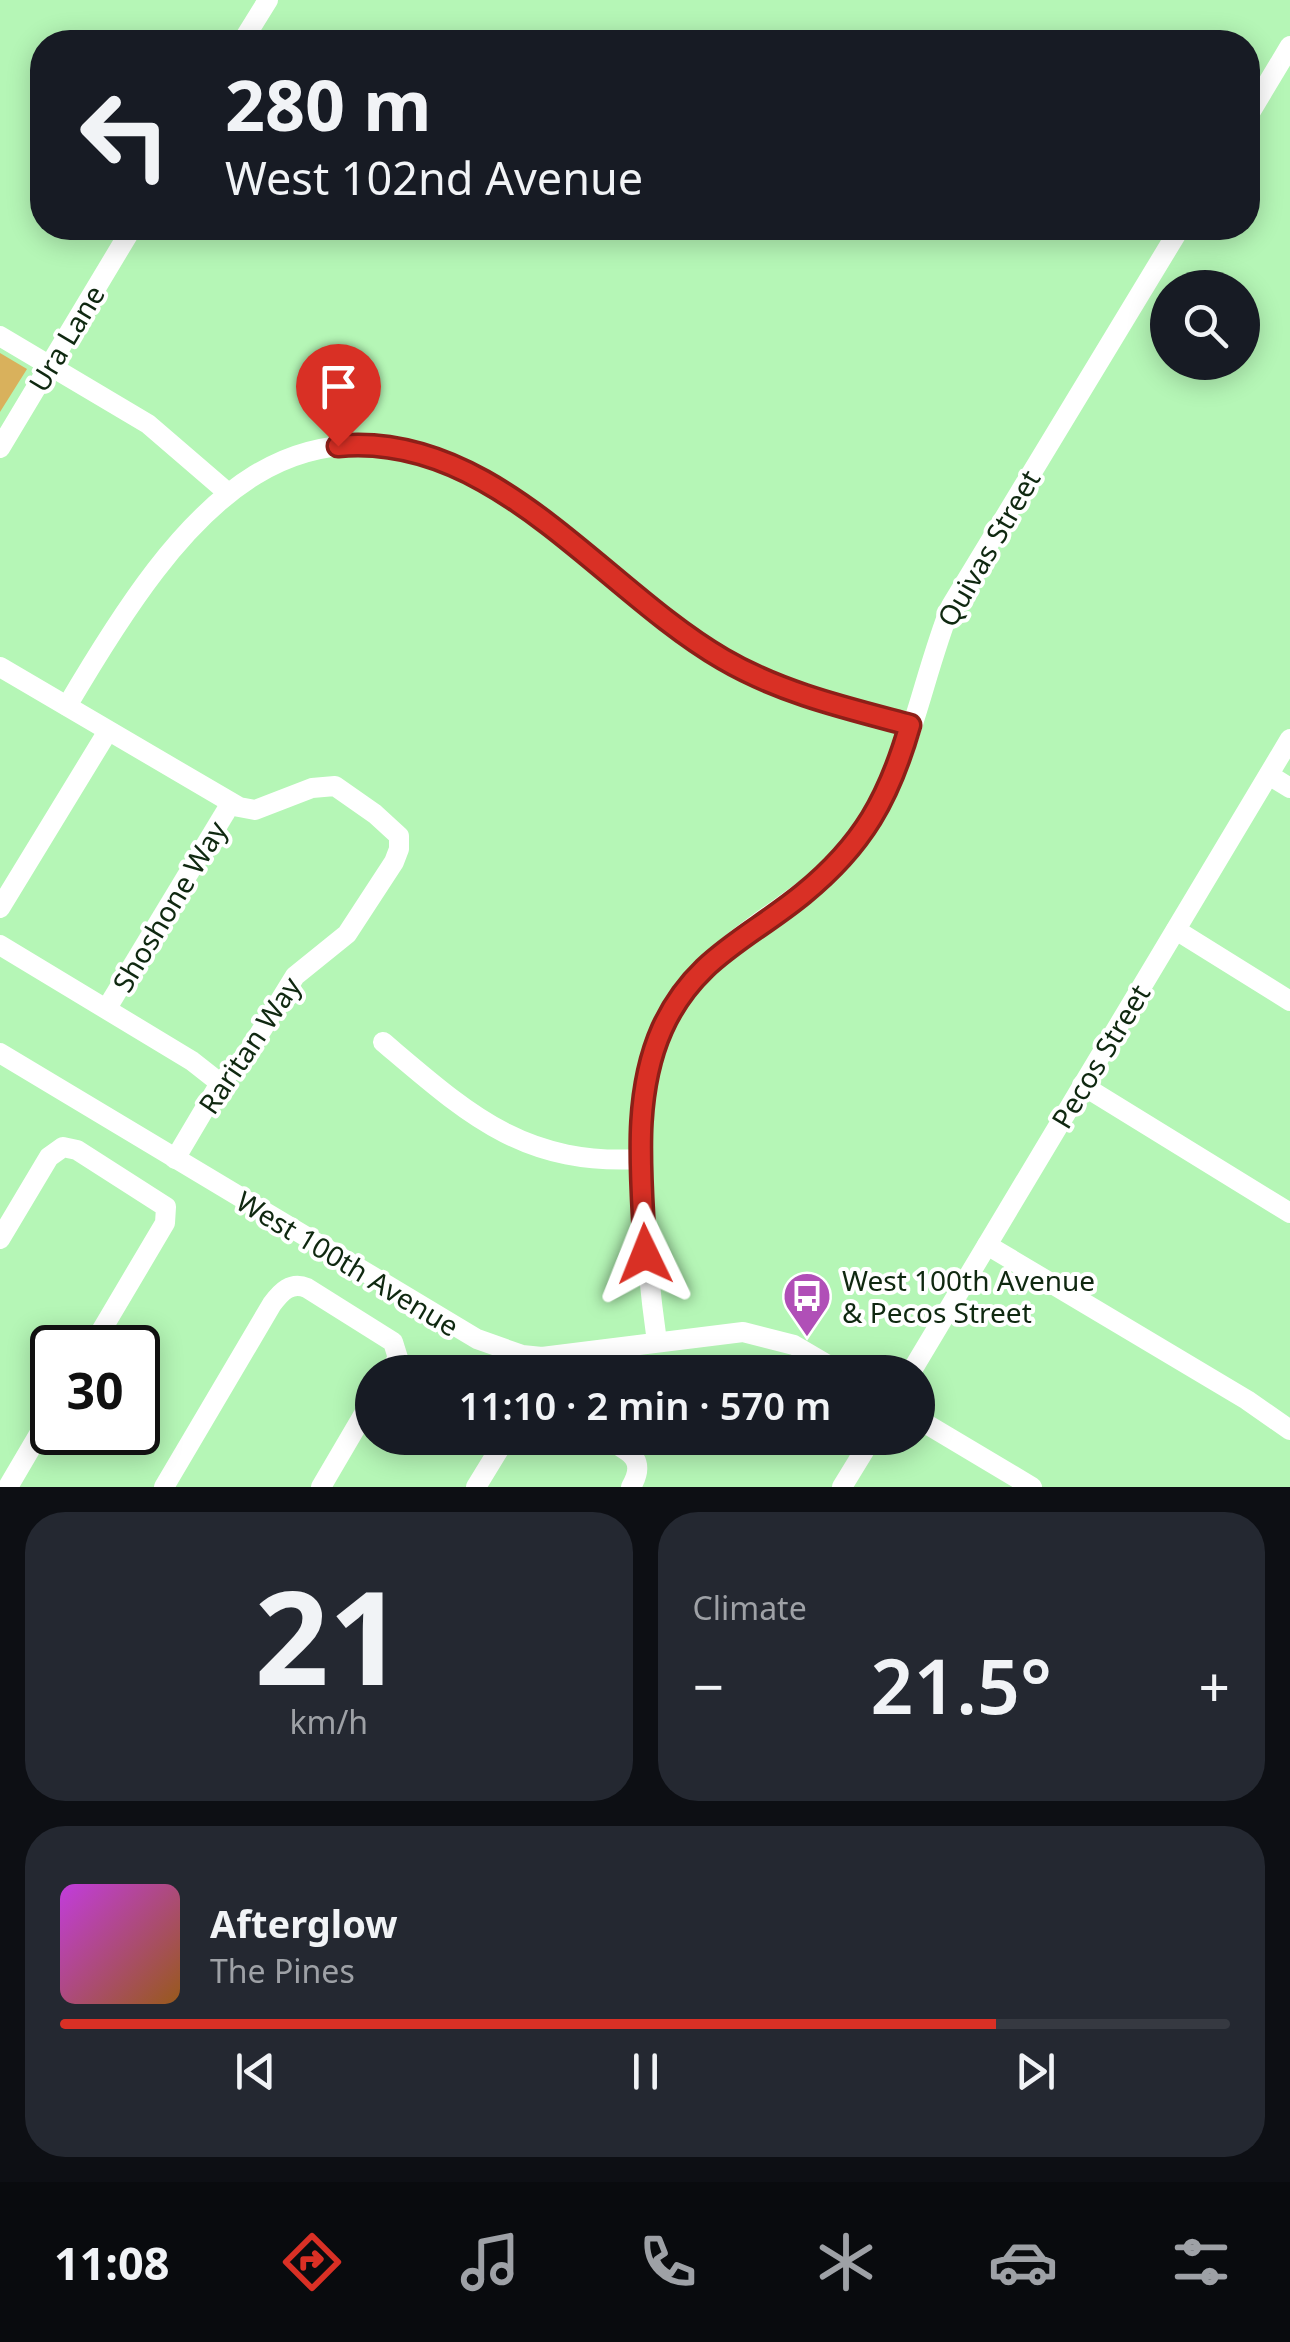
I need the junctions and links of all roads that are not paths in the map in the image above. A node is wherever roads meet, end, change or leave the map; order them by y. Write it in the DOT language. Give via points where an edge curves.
graph roads {
  1 [pos="268,0"];
  2 [pos="249,30"];
  3 [pos="1290,46"];
  4 [pos="1260,96"];
  5 [pos="125,240"];
  6 [pos="1173,240"];
  7 [pos="0,336"];
  8 [pos="50,365"];
  9 [pos="0,448"];
  10 [pos="227,492"];
  11 [pos="0,667"];
  12 [pos="67,706"];
  13 [pos="910,725"];
  14 [pos="108,730"];
  15 [pos="1290,739"];
  16 [pos="1269,775"];
  17 [pos="1290,788"];
  18 [pos="231,803"];
  19 [pos="0,908"];
  20 [pos="1176,930"];
  21 [pos="0,944"];
  22 [pos="1290,1001"];
  23 [pos="107,1008"];
  24 [pos="383,1042"];
  25 [pos="0,1053"];
  26 [pos="220,1083"];
  27 [pos="1082,1085"];
  28 [pos="175,1159"];
  29 [pos="642,1159"];
  30 [pos="1290,1213"];
  31 [pos="0,1238"];
  32 [pos="987,1245"];
  33 [pos="105,1325"];
  34 [pos="656,1342"];
  35 [pos="398,1355"];
  36 [pos="811,1355"];
  37 [pos="920,1355"];
  38 [pos="355,1428"];
  39 [pos="935,1429"];
  40 [pos="1290,1430"];
  41 [pos="30,1450"];
  42 [pos="496,1455"];
  43 [pos="862,1455"];
  44 [pos="8,1487"];
  45 [pos="164,1487"];
  46 [pos="320,1487"];
  47 [pos="476,1487"];
  48 [pos="842,1487"];
  49 [pos="1032,1487"];
  1 -- 2 [label="street"];
  3 -- 4 [label="street"];
  5 -- 8 [label="street, Ura Lane"];
  6 -- 13 [label="street, Quivas Street" via="950,606"];
  7 -- 8 [label="street"];
  8 -- 9 [label="street, Ura Lane"];
  8 -- 10 [label="street" via="148,424"];
  10 -- 12 [label="street" via="141,588"];
  10 -- 13 [label="street" via="277,462 332,447 386,447 443,461 533,514 726,661 776,686"];
  11 -- 12 [label="street"];
  12 -- 14 [label="street"];
  13 -- 29 [label="street, Quivas Street" via="892,784 867,829 801,896 717,956 676,1005 648,1074"];
  14 -- 18 [label="street"];
  14 -- 19 [label="street"];
  15 -- 16 [label="street, Pecos Street"];
  16 -- 17 [label="street"];
  16 -- 20 [label="street, Pecos Street"];
  18 -- 23 [label="street, Shoshone Way"];
  18 -- 26 [label="street, Raritan Way" via="255,810 335,786 395,830 400,844 348,934 300,970 247,1054"];
  20 -- 22 [label="street"];
  20 -- 27 [label="street, Pecos Street"];
  21 -- 23 [label="street"];
  23 -- 26 [label="street"];
  24 -- 29 [label="street" via="514,1140 572,1156"];
  25 -- 28 [label="street, West 100th Avenue"];
  26 -- 28 [label="street, Raritan Way"];
  27 -- 30 [label="street"];
  27 -- 32 [label="street, Pecos Street"];
  28 -- 34 [label="street, West 100th Avenue" via="500,1349 542,1357"];
  29 -- 34 [label="street, Quivas Street"];
  31 -- 33 [label="street" via="52,1152 69,1147 166,1207 166,1223"];
  32 -- 37 [label="street, Pecos Street"];
  32 -- 40 [label="street"];
  34 -- 36 [label="street, West 100th Avenue" via="761,1334"];
  35 -- 45 [label="street" via="382,1333 347,1312 300,1285 286,1289"];
  38 -- 46 [label="street"];
  39 -- 49 [label="street"];
  41 -- 44 [label="street"];
  42 -- 47 [label="street"];
  43 -- 48 [label="street"];
}
